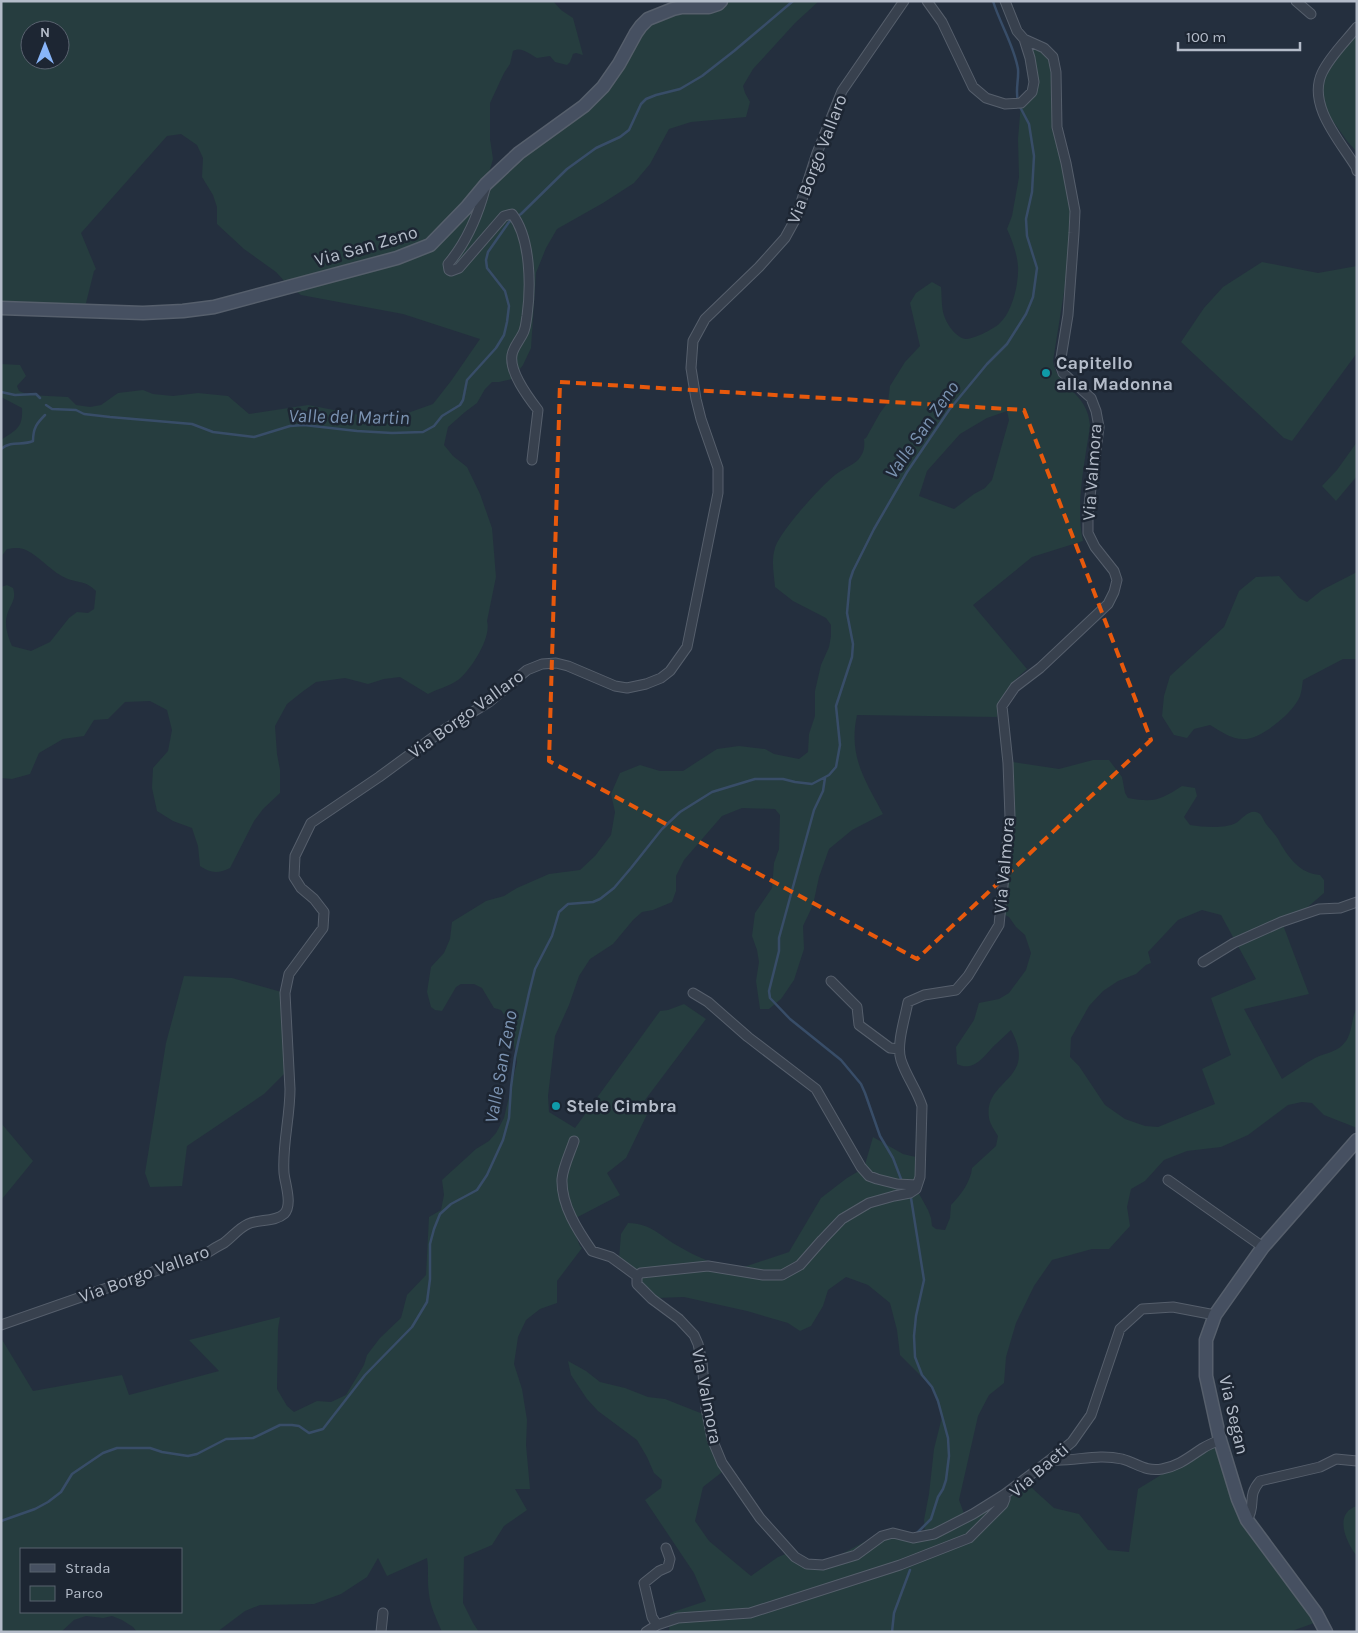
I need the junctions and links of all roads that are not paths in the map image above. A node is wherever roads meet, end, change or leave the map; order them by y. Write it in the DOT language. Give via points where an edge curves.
graph roads {
  1 [pos="721,1"];
  2 [pos="904,1"];
  3 [pos="927,1"];
  4 [pos="1005,1"];
  5 [pos="1296,1"];
  6 [pos="673,5"];
  7 [pos="1311,14"];
  8 [pos="1357,27"];
  9 [pos="1024,39"];
  10 [pos="1357,171"];
  11 [pos="486,184"];
  12 [pos="1,308"];
  13 [pos="532,460"];
  14 [pos="1357,902"];
  15 [pos="1203,962"];
  16 [pos="831,981"];
  17 [pos="693,993"];
  18 [pos="899,1049"];
  19 [pos="1357,1140"];
  20 [pos="574,1141"];
  21 [pos="1168,1180"];
  22 [pos="917,1185"];
  23 [pos="1263,1247"];
  24 [pos="637,1276"];
  25 [pos="1215,1315"];
  26 [pos="1,1325"];
  27 [pos="1220,1440"];
  28 [pos="1050,1460"];
  29 [pos="1357,1461"];
  30 [pos="1005,1494"];
  31 [pos="1246,1520"];
  32 [pos="666,1548"];
  33 [pos="383,1613"];
  34 [pos="657,1625"];
  35 [pos="381,1632"];
  36 [pos="646,1632"];
  37 [pos="1326,1632"];
  1 -- 6 [label="street, Via San Zeno" via="709,7"];
  2 -- 26 [label="street, Via Borgo Vallaro" via="842,91 796,218 785,238 705,320 693,341 696,399 718,468 718,493 687,647 661,678 627,688 556,663 527,670 489,702 311,823 295,856 294,877 324,912 323,928 289,974 284,993 290,1089 284,1143 287,1210 282,1216 247,1224 207,1253"];
  3 -- 9 [label="street" via="942,22 973,87 986,98 1005,104 1021,103 1032,92 1034,82"];
  4 -- 9 [label="street" via="1017,31"];
  5 -- 7 [label="street"];
  6 -- 11 [label="street, Via San Zeno" via="641,26 609,80 584,106 518,153"];
  8 -- 10 [label="street" via="1329,62 1318,84 1318,102 1325,119"];
  9 -- 18 [label="street, Via Valmora" via="1044,48 1053,57 1056,72 1057,127 1075,211 1068,315 1060,364 1063,373 1091,398 1096,411 1099,428 1088,533 1117,580 1108,604 1015,687 1002,706 1010,817 999,924 956,990 924,995 908,1002"];
  11 -- 12 [label="street, Via San Zeno" via="430,245 397,258 214,307 143,313"];
  11 -- 13 [label="street" via="466,238 448,264 448,270 459,268 504,216 514,218 527,252 529,296 525,330 512,355 515,375 538,410"];
  14 -- 15 [label="street" via="1340,908 1318,909 1281,922 1234,943"];
  16 -- 18 [label="street" via="857,1007 859,1025 890,1048"];
  17 -- 22 [label="street" via="816,1089 869,1176 897,1184"];
  18 -- 22 [label="street" via="922,1106"];
  19 -- 23 [label="street, Via Segan"];
  20 -- 24 [label="street" via="562,1178 565,1199 575,1225 592,1251 611,1257"];
  21 -- 23 [label="street"];
  22 -- 24 [label="street" via="910,1193 869,1203 842,1219 800,1265 782,1274 763,1275 708,1266"];
  23 -- 25 [label="street, Via Segan"];
  24 -- 30 [label="street, Via Valmora" via="637,1284 694,1335 702,1362 712,1439 722,1463 760,1518 795,1557 807,1564 823,1566 856,1554 882,1536 893,1533 913,1538 934,1534"];
  25 -- 27 [label="street, Via Segan" via="1206,1340 1206,1376"];
  25 -- 28 [label="street, Via Baeti" via="1173,1307 1142,1309 1120,1329 1091,1415 1072,1442"];
  27 -- 28 [label="street" via="1178,1465 1161,1470 1147,1470 1124,1459 1109,1457"];
  27 -- 31 [label="street, Via Segan"];
  28 -- 30 [label="street, Via Baeti"];
  29 -- 31 [label="street" via="1336,1459 1320,1467 1260,1481 1254,1488 1252,1511"];
  30 -- 34 [label="street, Via Baeti" via="1003,1504 969,1538 900,1565 750,1613 678,1618"];
  31 -- 37 [label="street, Via Segan" via="1316,1613"];
  32 -- 34 [label="street" via="670,1558 668,1568 644,1583"];
  33 -- 35 [label="street"];
  34 -- 36 [label="street, Via Baeti"];
}
